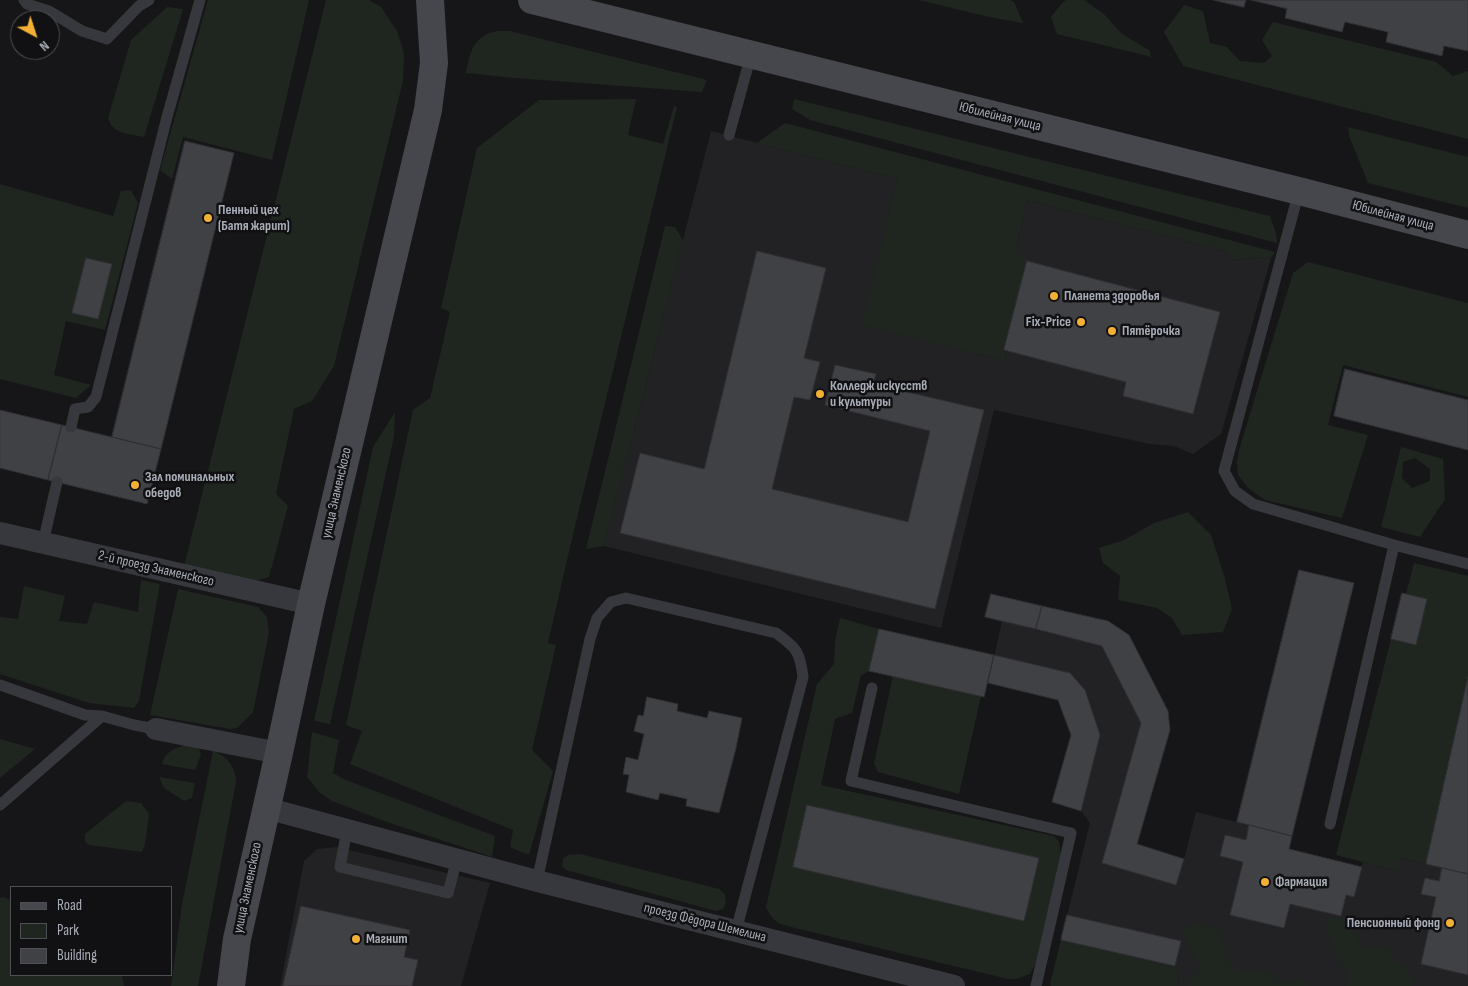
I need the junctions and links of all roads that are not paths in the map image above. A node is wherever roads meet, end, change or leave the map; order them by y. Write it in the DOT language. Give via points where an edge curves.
graph roads {
  1 [pos="24,0"];
  2 [pos="149,0"];
  3 [pos="200,0"];
  4 [pos="430,0"];
  5 [pos="532,0"];
  6 [pos="751,55"];
  7 [pos="729,135"];
  8 [pos="1299,191"];
  9 [pos="1468,235"];
  10 [pos="71,427"];
  11 [pos="57,482"];
  12 [pos="0,533"];
  13 [pos="43,543"];
  14 [pos="1394,545"];
  15 [pos="1468,564"];
  16 [pos="311,604"];
  17 [pos="0,686"];
  18 [pos="872,688"];
  19 [pos="102,716"];
  20 [pos="156,729"];
  21 [pos="279,753"];
  22 [pos="0,805"];
  23 [pos="266,808"];
  24 [pos="1330,824"];
  25 [pos="347,830"];
  26 [pos="457,859"];
  27 [pos="538,881"];
  28 [pos="736,931"];
  29 [pos="231,986"];
  30 [pos="954,986"];
  31 [pos="1036,986"];
  1 -- 2 [label="lane" via="82,31 107,39"];
  3 -- 10 [label="lane" via="96,397 88,407 75,409"];
  4 -- 16 [label="main road, улица Знаменского" via="434,63 428,110"];
  5 -- 6 [label="main road, Юбилейная улица"];
  6 -- 7 [label="lane"];
  6 -- 8 [label="main road, Юбилейная улица"];
  8 -- 9 [label="main road, Юбилейная улица"];
  8 -- 14 [label="lane" via="1224,470 1235,490 1253,504"];
  11 -- 13 [label="lane"];
  12 -- 13 [label="street, 2-й проезд Знаменского"];
  13 -- 16 [label="street, 2-й проезд Знаменского"];
  14 -- 15 [label="lane"];
  14 -- 24 [label="lane"];
  16 -- 21 [label="main road, улица Знаменского"];
  17 -- 19 [label="lane" via="85,715"];
  18 -- 31 [label="lane" via="851,781 1071,833"];
  19 -- 20 [label="lane"];
  19 -- 22 [label="lane"];
  20 -- 21 [label="street"];
  21 -- 23 [label="main road, улица Знаменского"];
  23 -- 25 [label="street, проезд Фёдора Шемелина"];
  23 -- 29 [label="main road, улица Знаменского" via="237,939"];
  25 -- 26 [label="street, проезд Фёдора Шемелина"];
  25 -- 26 [label="lane" via="340,867 448,893"];
  26 -- 27 [label="street, проезд Фёдора Шемелина"];
  27 -- 28 [label="street, проезд Фёдора Шемелина"];
  27 -- 28 [label="lane" via="590,639 597,618 611,602 626,598 776,633 790,643 800,658 803,677"];
  28 -- 30 [label="street, проезд Фёдора Шемелина"];
}
